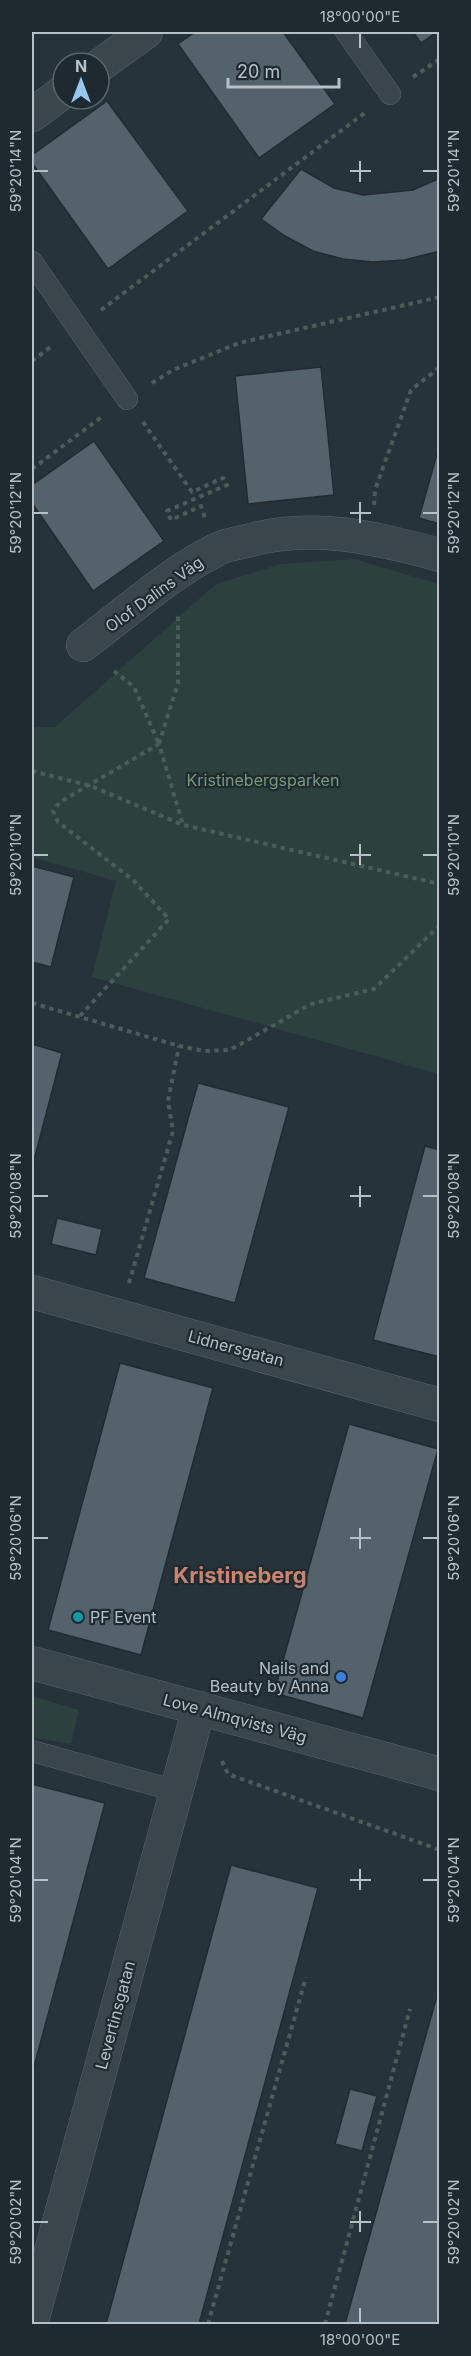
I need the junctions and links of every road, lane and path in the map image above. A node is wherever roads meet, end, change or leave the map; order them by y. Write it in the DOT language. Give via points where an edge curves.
graph roads {
  1 [pos="146,32"];
  2 [pos="346,32"];
  3 [pos="111,57"];
  4 [pos="440,58"];
  5 [pos="390,94"];
  6 [pos="51,101"];
  7 [pos="32,115"];
  8 [pos="32,262"];
  9 [pos="440,297"];
  10 [pos="78,327"];
  11 [pos="32,361"];
  12 [pos="440,367"];
  13 [pos="127,399"];
  14 [pos="32,469"];
  15 [pos="375,490"];
  16 [pos="201,506"];
  17 [pos="440,555"];
  18 [pos="178,606"];
  19 [pos="83,645"];
  20 [pos="114,671"];
  21 [pos="159,744"];
  22 [pos="32,771"];
  23 [pos="90,786"];
  24 [pos="183,825"];
  25 [pos="440,884"];
  26 [pos="440,925"];
  27 [pos="32,1003"];
  28 [pos="80,1016"];
  29 [pos="179,1046"];
  30 [pos="32,1292"];
  31 [pos="120,1317"];
  32 [pos="440,1405"];
  33 [pos="32,1663"];
  34 [pos="199,1708"];
  35 [pos="32,1751"];
  36 [pos="440,1774"];
  37 [pos="176,1791"];
  38 [pos="440,1850"];
  39 [pos="306,1977"];
  40 [pos="410,2009"];
  41 [pos="32,2321"];
  42 [pos="208,2325"];
  43 [pos="325,2325"];
  1 -- 3 [label="street"];
  2 -- 5 [label="lane"];
  4 -- 5 [label="path"];
  5 -- 10 [label="path"];
  6 -- 7 [label="street"];
  8 -- 10 [label="lane"];
  9 -- 13 [label="path" via="238,343 172,370"];
  10 -- 11 [label="path"];
  10 -- 13 [label="lane"];
  12 -- 15 [label="path" via="411,390"];
  13 -- 14 [label="path"];
  13 -- 16 [label="path" via="192,492 223,478 227,485 166,511 171,520"];
  17 -- 19 [label="street, Olof Dalins Väg" via="371,537 316,530 268,535 218,549"];
  18 -- 21 [label="path" via="178,683"];
  20 -- 21 [label="path" via="134,687"];
  21 -- 23 [label="path"];
  21 -- 24 [label="path"];
  22 -- 23 [label="path"];
  23 -- 24 [label="path"];
  23 -- 28 [label="path" via="60,802 53,811 58,822 133,880 169,919"];
  24 -- 25 [label="path"];
  26 -- 29 [label="path" via="374,989 311,1004 230,1050 204,1051"];
  27 -- 28 [label="path"];
  28 -- 29 [label="path"];
  29 -- 31 [label="path" via="168,1101 173,1131"];
  30 -- 31 [label="street, Lidnersgatan"];
  31 -- 32 [label="street, Lidnersgatan"];
  33 -- 34 [label="street, Love Almqvists Väg"];
  34 -- 36 [label="street, Love Almqvists Väg"];
  34 -- 37 [label="street, Levertinsgatan"];
  34 -- 38 [label="path" via="228,1774"];
  35 -- 37 [label="lane"];
  37 -- 41 [label="street, Levertinsgatan"];
  39 -- 42 [label="path"];
  40 -- 43 [label="path"];
}
